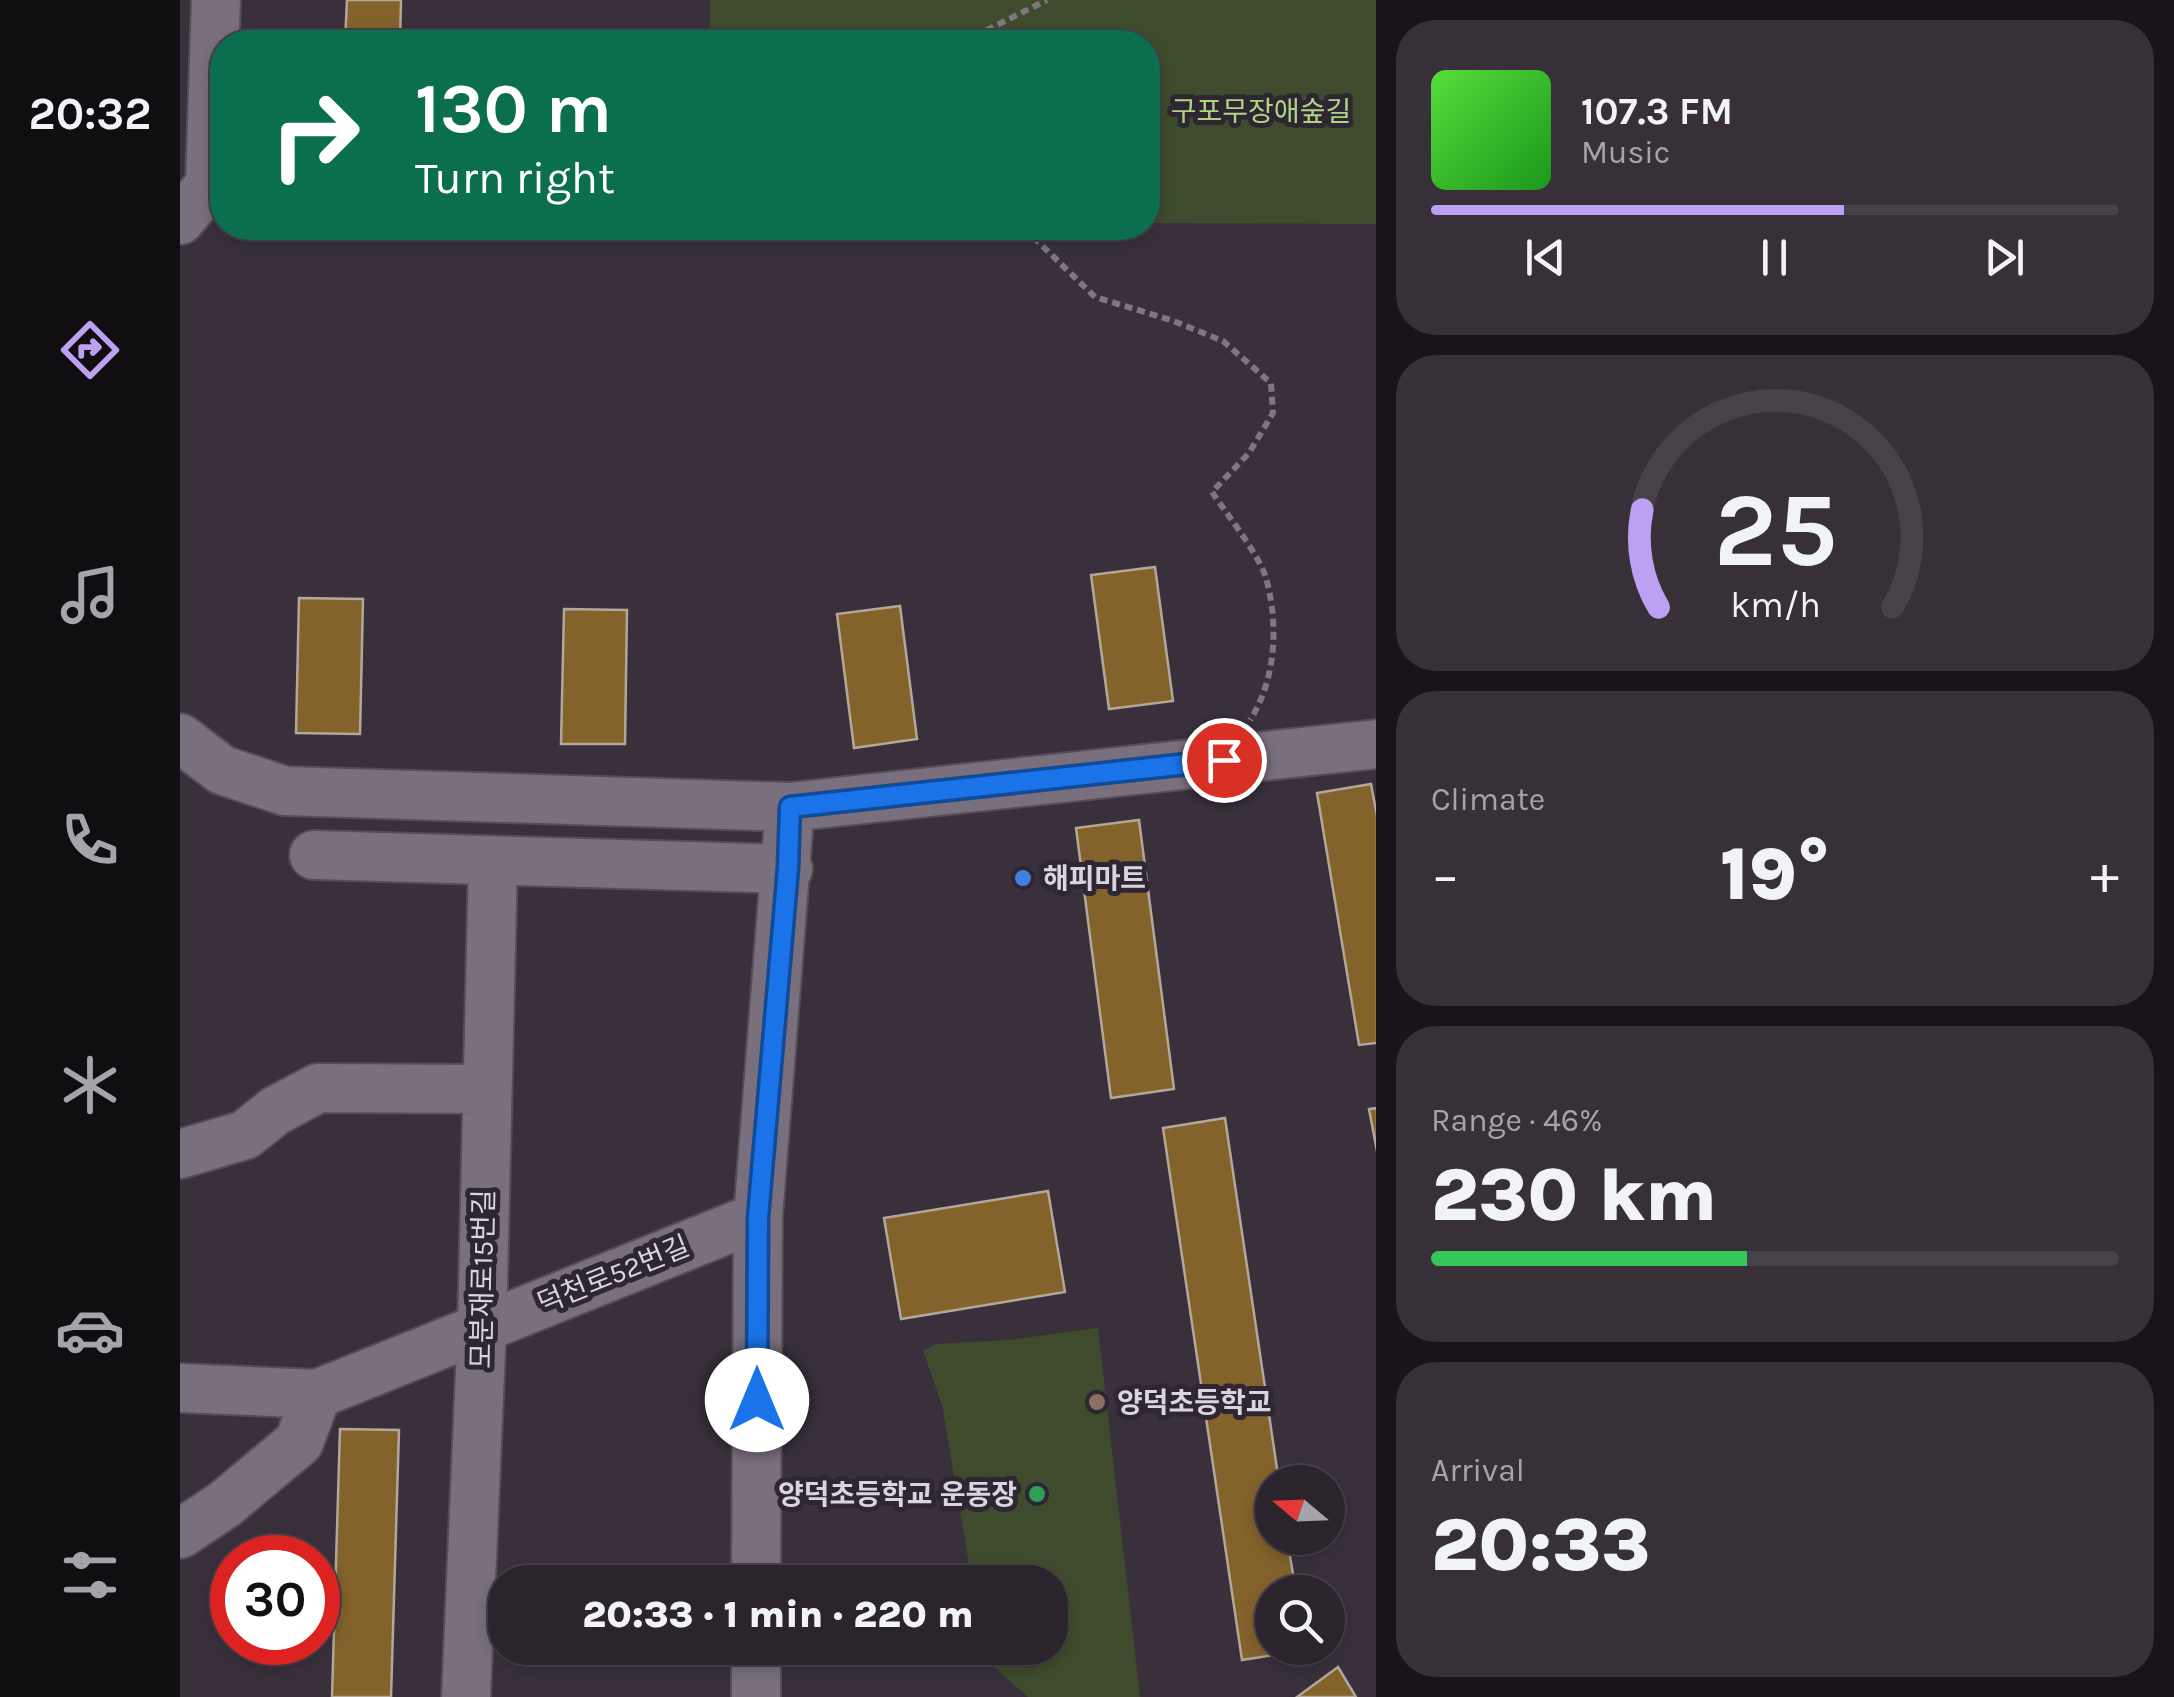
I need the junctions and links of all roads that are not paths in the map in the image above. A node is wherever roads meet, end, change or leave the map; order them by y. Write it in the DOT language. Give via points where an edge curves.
graph roads {
  1 [pos="216,0"];
  2 [pos="215,30"];
  3 [pos="210,184"];
  4 [pos="180,220"];
  5 [pos="180,738"];
  6 [pos="1376,744"];
  7 [pos="790,807"];
  8 [pos="314,855"];
  9 [pos="493,860"];
  10 [pos="788,868"];
  11 [pos="486,1088"];
  12 [pos="180,1154"];
  13 [pos="758,1217"];
  14 [pos="482,1326"];
  15 [pos="180,1388"];
  16 [pos="318,1394"];
  17 [pos="180,1534"];
  18 [pos="756,1565"];
  19 [pos="756,1665"];
  20 [pos="466,1697"];
  21 [pos="756,1697"];
  1 -- 2 [label="street"];
  3 -- 4 [label="street"];
  5 -- 7 [label="street" via="222,770 284,792"];
  6 -- 7 [label="street"];
  7 -- 10 [label="street"];
  8 -- 9 [label="street"];
  9 -- 10 [label="street"];
  9 -- 11 [label="street, 모분재로15번길"];
  10 -- 13 [label="street"];
  11 -- 12 [label="street" via="318,1088 245,1135"];
  11 -- 14 [label="street, 모분재로15번길"];
  13 -- 14 [label="street, 덕천로52번길"];
  13 -- 18 [label="street"];
  14 -- 16 [label="street, 덕천로52번길"];
  14 -- 20 [label="street, 모분재로15번길"];
  15 -- 16 [label="street, 덕천로52번길"];
  16 -- 17 [label="street" via="298,1442"];
  19 -- 21 [label="street"];
}
